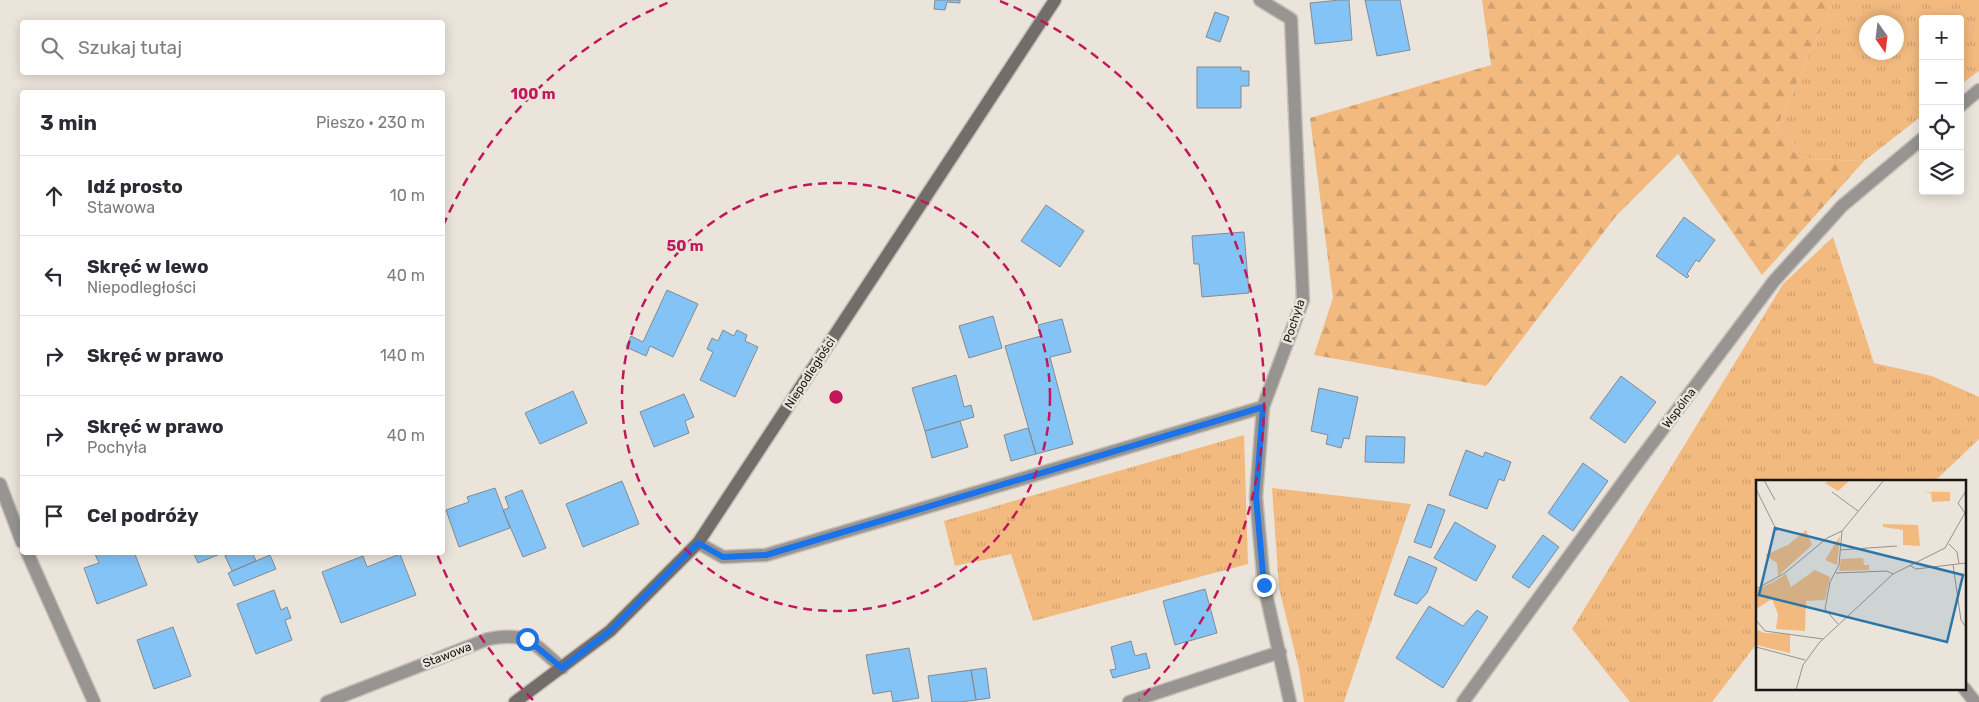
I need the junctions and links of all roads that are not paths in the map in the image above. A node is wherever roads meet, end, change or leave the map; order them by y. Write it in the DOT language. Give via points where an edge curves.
graph roads {
  1 [pos="1055,0"];
  2 [pos="1260,0"];
  3 [pos="1979,90"];
  4 [pos="1961,105"];
  5 [pos="1919,141"];
  6 [pos="1263,407"];
  7 [pos="0,484"];
  8 [pos="20,537"];
  9 [pos="698,543"];
  10 [pos="28,555"];
  11 [pos="1280,652"];
  12 [pos="562,668"];
  13 [pos="1966,690"];
  14 [pos="94,702"];
  15 [pos="327,702"];
  16 [pos="515,702"];
  17 [pos="1129,702"];
  18 [pos="1290,702"];
  19 [pos="1463,702"];
  20 [pos="1975,702"];
  1 -- 9 [label="street, Niepodległości"];
  2 -- 6 [label="street, Pochyła" via="1291,20 1303,300"];
  3 -- 4 [label="street"];
  5 -- 19 [label="street, Wspólna" via="1842,206 1774,280"];
  6 -- 9 [label="street" via="766,555 723,557"];
  6 -- 11 [label="street, Pochyła" via="1256,497 1264,585"];
  7 -- 8 [label="street"];
  9 -- 12 [label="street, Niepodległości" via="610,631"];
  10 -- 14 [label="street"];
  11 -- 17 [label="street"];
  11 -- 18 [label="street, Pochyła"];
  12 -- 15 [label="street, Stawowa" via="527,639 507,635 488,639"];
  12 -- 16 [label="street, Niepodległości"];
  13 -- 20 [label="street"];
}
